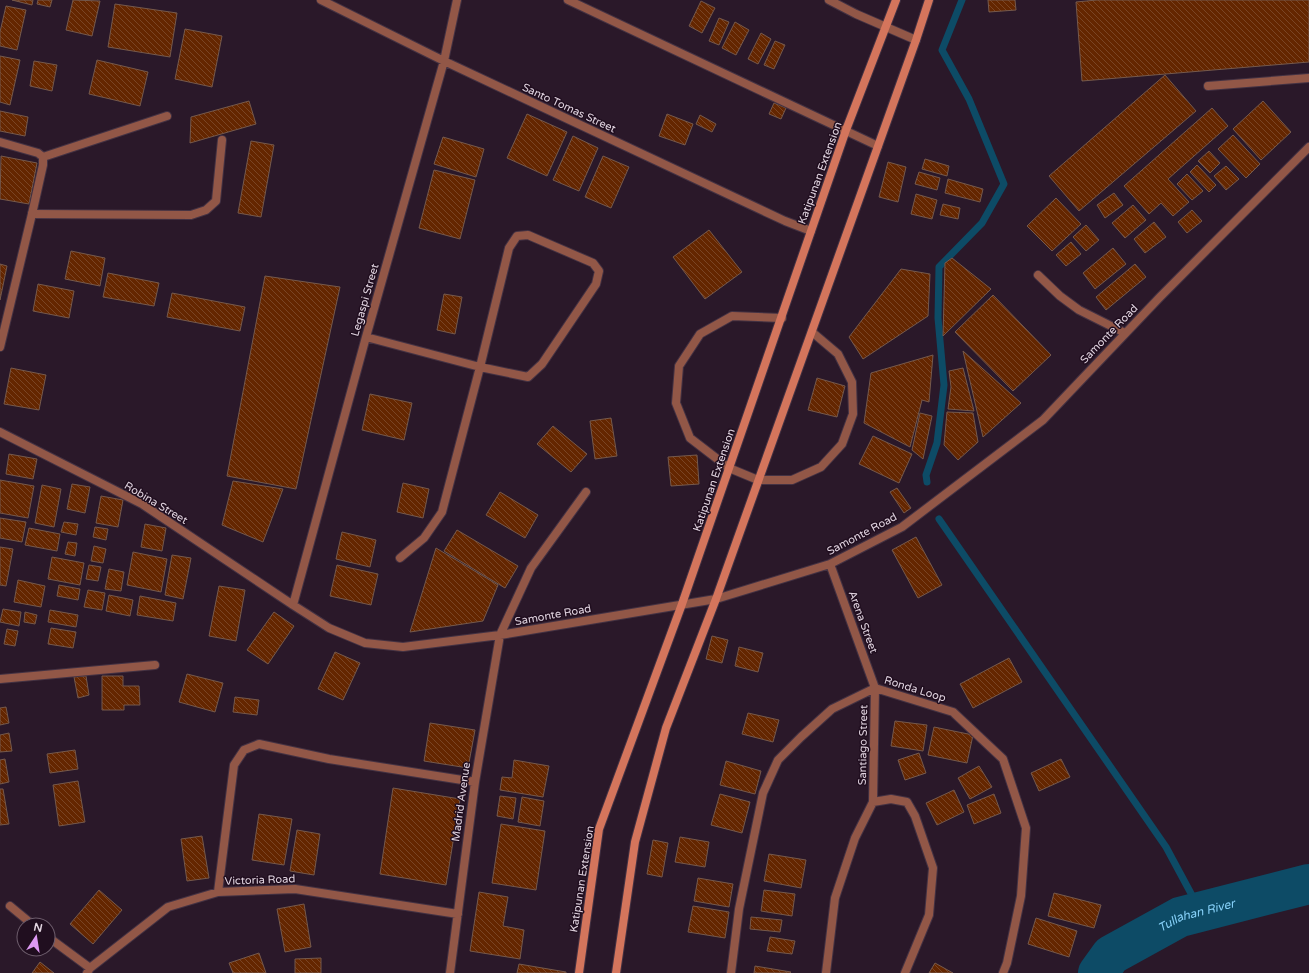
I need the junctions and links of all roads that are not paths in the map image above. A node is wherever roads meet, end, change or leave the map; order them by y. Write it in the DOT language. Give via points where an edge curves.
graph roads {
  1 [pos="321,0"];
  2 [pos="457,0"];
  3 [pos="568,0"];
  4 [pos="829,0"];
  5 [pos="896,0"];
  6 [pos="929,0"];
  7 [pos="886,27"];
  8 [pos="916,40"];
  9 [pos="444,61"];
  10 [pos="1309,78"];
  11 [pos="1208,86"];
  12 [pos="167,116"];
  13 [pos="846,130"];
  14 [pos="222,140"];
  15 [pos="0,142"];
  16 [pos="878,146"];
  17 [pos="1309,147"];
  18 [pos="43,157"];
  19 [pos="32,214"];
  20 [pos="811,231"];
  21 [pos="1038,275"];
  22 [pos="782,318"];
  23 [pos="812,332"];
  24 [pos="1125,333"];
  25 [pos="366,337"];
  26 [pos="0,347"];
  27 [pos="480,367"];
  28 [pos="0,432"];
  29 [pos="729,468"];
  30 [pos="758,480"];
  31 [pos="586,492"];
  32 [pos="400,558"];
  33 [pos="830,564"];
  34 [pos="716,599"];
  35 [pos="682,604"];
  36 [pos="293,605"];
  37 [pos="500,635"];
  38 [pos="155,665"];
  39 [pos="0,679"];
  40 [pos="875,688"];
  41 [pos="474,782"];
  42 [pos="873,802"];
  43 [pos="218,892"];
  44 [pos="10,906"];
  45 [pos="458,914"];
  46 [pos="23,917"];
  47 [pos="56,944"];
  48 [pos="88,970"];
  49 [pos="450,973"];
  50 [pos="580,973"];
  51 [pos="616,973"];
  52 [pos="731,973"];
  53 [pos="826,973"];
  54 [pos="906,973"];
  55 [pos="1003,973"];
  1 -- 9 [label="street, Santo Tomas Street"];
  2 -- 9 [label="street, Legaspi Street"];
  3 -- 13 [label="street"];
  4 -- 7 [label="street"];
  5 -- 7 [label="main road, Katipunan Extension"];
  6 -- 8 [label="main road"];
  7 -- 8 [label="street"];
  7 -- 13 [label="main road, Katipunan Extension"];
  8 -- 16 [label="main road"];
  9 -- 20 [label="street, Santo Tomas Street"];
  9 -- 25 [label="street, Legaspi Street"];
  10 -- 11 [label="street"];
  12 -- 18 [label="street"];
  13 -- 16 [label="street"];
  13 -- 20 [label="main road, Katipunan Extension"];
  14 -- 19 [label="street" via="216,201 206,210 191,215"];
  15 -- 18 [label="street" via="38,152"];
  16 -- 23 [label="main road"];
  17 -- 24 [label="street, Samonte Road"];
  18 -- 19 [label="street"];
  19 -- 26 [label="street"];
  20 -- 22 [label="main road, Katipunan Extension"];
  21 -- 24 [label="street" via="1079,310"];
  22 -- 29 [label="main road, Katipunan Extension"];
  22 -- 29 [label="street" via="732,316 700,334 680,366 676,403 690,438"];
  23 -- 30 [label="main road"];
  23 -- 30 [label="street" via="838,354 852,382 853,414 848,429 842,444 821,467 792,480"];
  24 -- 33 [label="street, Samonte Road" via="1043,420 902,527"];
  25 -- 27 [label="street"];
  25 -- 36 [label="street, Legaspi Street"];
  27 -- 27 [label="street" via="528,377 542,364 596,284 599,271 593,262 528,235 517,236 509,248"];
  27 -- 32 [label="street" via="442,512 424,538"];
  28 -- 36 [label="street, Robina Street" via="142,504"];
  29 -- 30 [label="street"];
  29 -- 35 [label="main road, Katipunan Extension"];
  30 -- 34 [label="main road"];
  31 -- 37 [label="street, Madrid Avenue" via="531,568"];
  33 -- 34 [label="street, Samonte Road"];
  33 -- 40 [label="street, Arena Street"];
  34 -- 35 [label="street, Samonte Road"];
  34 -- 51 [label="main road" via="666,728 635,842"];
  35 -- 37 [label="street, Samonte Road"];
  35 -- 50 [label="main road, Katipunan Extension" via="599,829"];
  36 -- 37 [label="street, Samonte Road" via="329,628 365,643 403,647"];
  37 -- 41 [label="street, Madrid Avenue"];
  38 -- 39 [label="street"];
  40 -- 42 [label="street, Santiago Street"];
  40 -- 52 [label="street, Ronda Loop" via="832,709 778,760 763,793 739,909"];
  40 -- 55 [label="street, Ronda Loop" via="953,712 1003,759 1026,828 1021,896"];
  41 -- 43 [label="street" via="329,759 259,744 244,750 234,766"];
  41 -- 45 [label="street, Madrid Avenue"];
  42 -- 53 [label="street, Santiago Street" via="855,838 835,898"];
  42 -- 54 [label="street" via="890,799 907,802 915,816 933,868 929,915"];
  43 -- 45 [label="street, Victoria Road" via="295,889"];
  43 -- 48 [label="street, Victoria Road" via="168,907"];
  44 -- 46 [label="street"];
  45 -- 49 [label="street, Madrid Avenue"];
  47 -- 48 [label="street"];
}
